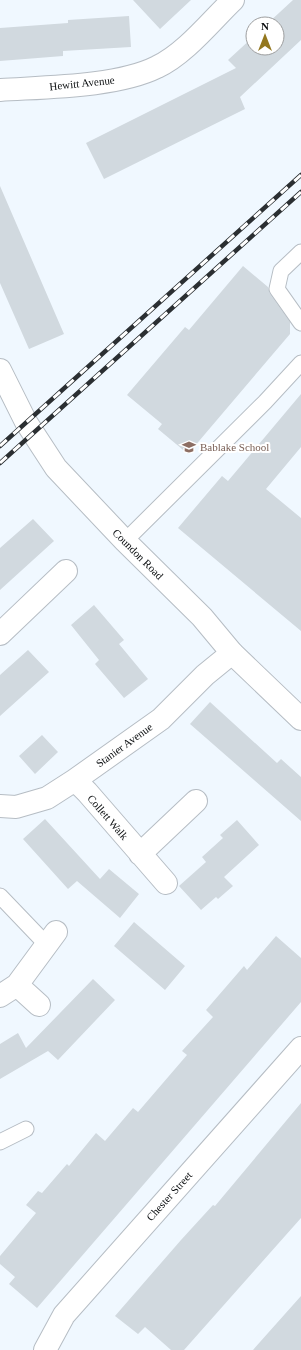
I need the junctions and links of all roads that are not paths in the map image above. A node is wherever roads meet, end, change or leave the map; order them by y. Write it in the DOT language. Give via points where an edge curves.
graph roads {
  1 [pos="232,0"];
  2 [pos="0,90"];
  3 [pos="301,252"];
  4 [pos="301,323"];
  5 [pos="301,363"];
  6 [pos="0,370"];
  7 [pos="125,541"];
  8 [pos="66,571"];
  9 [pos="0,634"];
  10 [pos="232,653"];
  11 [pos="301,718"];
  12 [pos="75,780"];
  13 [pos="196,801"];
  14 [pos="0,806"];
  15 [pos="140,854"];
  16 [pos="166,883"];
  17 [pos="0,896"];
  18 [pos="51,938"];
  19 [pos="8,990"];
  20 [pos="39,1005"];
  21 [pos="301,1048"];
  22 [pos="26,1128"];
  23 [pos="0,1142"];
  24 [pos="45,1350"];
  1 -- 2 [label="street, Hewitt Avenue" via="180,51 157,68 92,84"];
  3 -- 4 [label="lane" via="281,272 277,289"];
  5 -- 7 [label="lane"];
  6 -- 7 [label="street, Coundon Road" via="26,422 56,468"];
  7 -- 10 [label="street, Coundon Road" via="202,617"];
  8 -- 9 [label="street"];
  10 -- 11 [label="street, Coundon Road"];
  10 -- 12 [label="street, Stanier Avenue" via="205,675 161,718"];
  12 -- 14 [label="street, Stanier Avenue" via="47,798 16,806"];
  12 -- 15 [label="street, Collett Walk"];
  13 -- 15 [label="street"];
  15 -- 16 [label="street, Collett Walk"];
  17 -- 18 [label="lane"];
  18 -- 19 [label="street"];
  19 -- 20 [label="street"];
  21 -- 24 [label="street, Chester Street" via="64,1315"];
  22 -- 23 [label="lane"];
}
